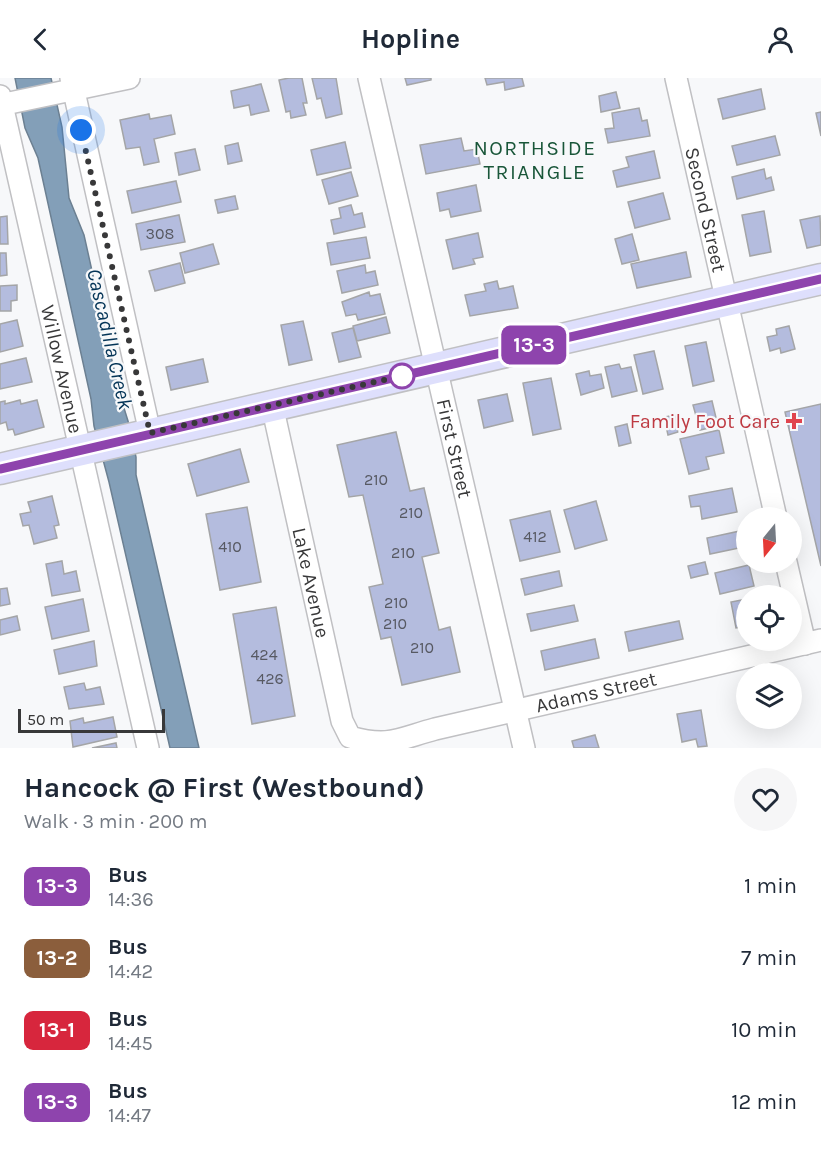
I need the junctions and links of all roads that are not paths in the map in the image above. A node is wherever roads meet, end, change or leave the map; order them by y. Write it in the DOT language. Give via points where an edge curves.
graph roads {
  1 [pos="129,78"];
  2 [pos="369,78"];
  3 [pos="676,78"];
  4 [pos="67,87"];
  5 [pos="4,102"];
  6 [pos="821,279"];
  7 [pos="726,301"];
  8 [pos="436,368"];
  9 [pos="272,405"];
  10 [pos="145,435"];
  11 [pos="87,448"];
  12 [pos="0,469"];
  13 [pos="773,507"];
  14 [pos="790,573"];
  15 [pos="813,642"];
  16 [pos="515,712"];
  17 [pos="371,746"];
  18 [pos="395,746"];
  19 [pos="148,748"];
  20 [pos="524,748"];
  1 -- 4 [label="street"];
  2 -- 8 [label="street, First Street"];
  3 -- 7 [label="street, Second Street"];
  4 -- 5 [label="street"];
  4 -- 10 [label="street"];
  5 -- 11 [label="street, Willow Avenue"];
  6 -- 7 [label="street"];
  7 -- 8 [label="street"];
  7 -- 13 [label="street, Second Street"];
  8 -- 9 [label="street"];
  8 -- 16 [label="street, First Street"];
  9 -- 10 [label="street"];
  9 -- 17 [label="street, Lake Avenue" via="342,721 350,738"];
  10 -- 11 [label="street"];
  11 -- 12 [label="street"];
  11 -- 19 [label="street, Willow Avenue"];
  14 -- 15 [label="street"];
  15 -- 16 [label="street, Adams Street"];
  16 -- 18 [label="street, Adams Street" via="412,735"];
  16 -- 20 [label="street, First Street"];
  17 -- 18 [label="street, Adams Street"];
}
